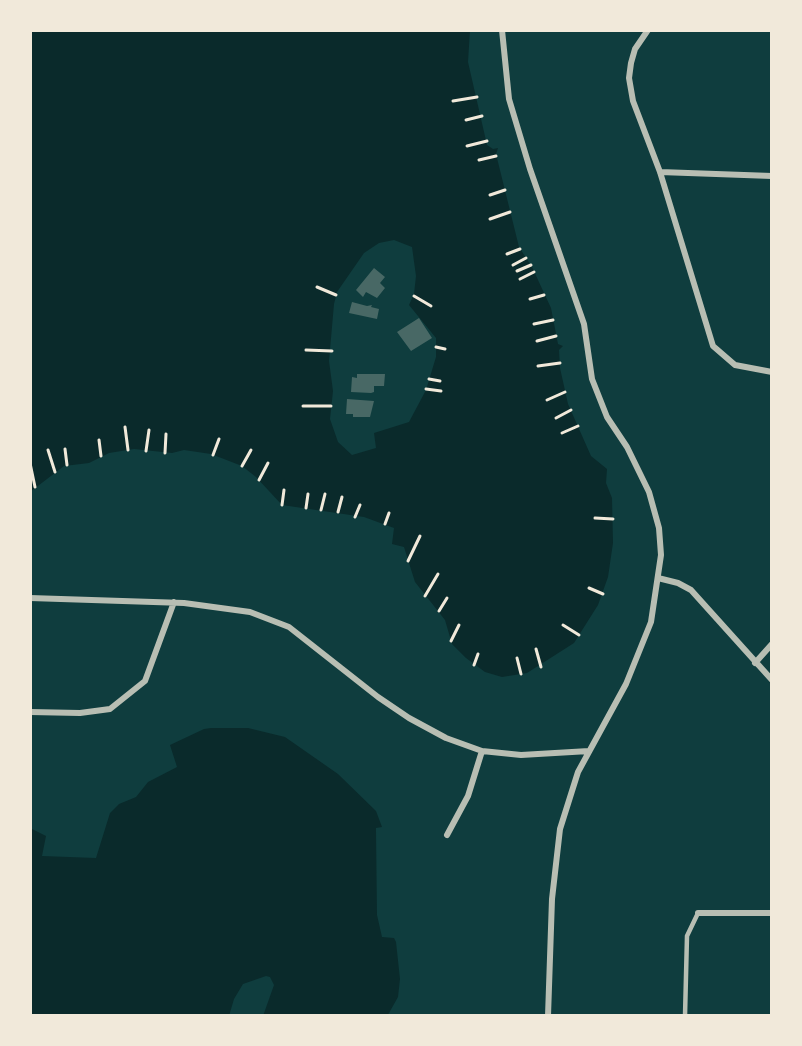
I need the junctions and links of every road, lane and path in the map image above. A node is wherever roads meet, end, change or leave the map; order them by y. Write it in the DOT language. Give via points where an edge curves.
graph roads {
  1 [pos="502,30"];
  2 [pos="648,30"];
  3 [pos="477,97"];
  4 [pos="453,101"];
  5 [pos="482,116"];
  6 [pos="466,120"];
  7 [pos="487,141"];
  8 [pos="467,146"];
  9 [pos="496,156"];
  10 [pos="479,160"];
  11 [pos="660,172"];
  12 [pos="772,176"];
  13 [pos="505,190"];
  14 [pos="490,195"];
  15 [pos="510,212"];
  16 [pos="490,219"];
  17 [pos="520,249"];
  18 [pos="507,254"];
  19 [pos="526,258"];
  20 [pos="513,265"];
  21 [pos="531,265"];
  22 [pos="517,272"];
  23 [pos="534,272"];
  24 [pos="520,279"];
  25 [pos="317,287"];
  26 [pos="336,295"];
  27 [pos="543,295"];
  28 [pos="414,296"];
  29 [pos="530,299"];
  30 [pos="430,306"];
  31 [pos="553,320"];
  32 [pos="534,324"];
  33 [pos="556,336"];
  34 [pos="537,341"];
  35 [pos="436,347"];
  36 [pos="445,349"];
  37 [pos="306,351"];
  38 [pos="332,351"];
  39 [pos="560,363"];
  40 [pos="538,366"];
  41 [pos="772,372"];
  42 [pos="429,379"];
  43 [pos="440,381"];
  44 [pos="426,389"];
  45 [pos="441,391"];
  46 [pos="565,392"];
  47 [pos="547,400"];
  48 [pos="303,406"];
  49 [pos="331,406"];
  50 [pos="571,410"];
  51 [pos="555,418"];
  52 [pos="578,426"];
  53 [pos="125,428"];
  54 [pos="149,430"];
  55 [pos="562,433"];
  56 [pos="166,434"];
  57 [pos="219,439"];
  58 [pos="99,440"];
  59 [pos="65,449"];
  60 [pos="48,450"];
  61 [pos="128,450"];
  62 [pos="251,450"];
  63 [pos="146,451"];
  64 [pos="165,453"];
  65 [pos="213,454"];
  66 [pos="101,456"];
  67 [pos="30,463"];
  68 [pos="268,463"];
  69 [pos="67,465"];
  70 [pos="242,466"];
  71 [pos="54,471"];
  72 [pos="259,480"];
  73 [pos="35,487"];
  74 [pos="284,490"];
  75 [pos="308,494"];
  76 [pos="325,494"];
  77 [pos="342,497"];
  78 [pos="282,505"];
  79 [pos="360,505"];
  80 [pos="306,508"];
  81 [pos="321,510"];
  82 [pos="338,512"];
  83 [pos="389,513"];
  84 [pos="355,517"];
  85 [pos="595,518"];
  86 [pos="613,519"];
  87 [pos="385,524"];
  88 [pos="420,536"];
  89 [pos="408,561"];
  90 [pos="438,574"];
  91 [pos="658,578"];
  92 [pos="589,588"];
  93 [pos="603,594"];
  94 [pos="425,596"];
  95 [pos="30,598"];
  96 [pos="447,598"];
  97 [pos="174,602"];
  98 [pos="439,611"];
  99 [pos="459,625"];
  100 [pos="562,625"];
  101 [pos="579,635"];
  102 [pos="451,641"];
  103 [pos="772,644"];
  104 [pos="536,649"];
  105 [pos="478,654"];
  106 [pos="517,658"];
  107 [pos="755,663"];
  108 [pos="474,665"];
  109 [pos="541,667"];
  110 [pos="521,674"];
  111 [pos="772,680"];
  112 [pos="30,712"];
  113 [pos="482,751"];
  114 [pos="589,751"];
  115 [pos="447,835"];
  116 [pos="698,913"];
  117 [pos="772,914"];
  118 [pos="548,1016"];
  119 [pos="685,1016"];
  1 -- 91 [label="street" via="509,99 584,324 592,379 607,417 627,447 659,528"];
  2 -- 11 [label="street" via="635,49 629,78 633,102"];
  3 -- 4 [label="path"];
  5 -- 6 [label="path"];
  7 -- 8 [label="path"];
  9 -- 10 [label="path"];
  11 -- 12 [label="street"];
  11 -- 41 [label="street" via="713,346 735,364"];
  13 -- 14 [label="path"];
  15 -- 16 [label="path"];
  17 -- 18 [label="path"];
  19 -- 20 [label="path"];
  21 -- 22 [label="path"];
  23 -- 24 [label="path"];
  25 -- 26 [label="path"];
  27 -- 29 [label="path"];
  28 -- 30 [label="path"];
  31 -- 32 [label="path"];
  33 -- 34 [label="path"];
  35 -- 36 [label="path"];
  37 -- 38 [label="path"];
  39 -- 40 [label="path"];
  42 -- 43 [label="path"];
  44 -- 45 [label="path"];
  46 -- 47 [label="path"];
  48 -- 49 [label="path"];
  50 -- 51 [label="path"];
  52 -- 55 [label="path"];
  53 -- 61 [label="path"];
  54 -- 63 [label="path"];
  56 -- 64 [label="path"];
  57 -- 65 [label="path"];
  58 -- 66 [label="path"];
  59 -- 69 [label="path"];
  60 -- 71 [label="path"];
  62 -- 70 [label="path"];
  67 -- 73 [label="path"];
  68 -- 72 [label="path"];
  74 -- 78 [label="path"];
  75 -- 80 [label="path"];
  76 -- 81 [label="path"];
  77 -- 82 [label="path"];
  79 -- 84 [label="path"];
  83 -- 87 [label="path"];
  85 -- 86 [label="path"];
  88 -- 89 [label="path"];
  90 -- 94 [label="path"];
  91 -- 107 [label="street" via="691,590"];
  91 -- 114 [label="street" via="651,622 626,684"];
  92 -- 93 [label="path"];
  95 -- 97 [label="street"];
  96 -- 98 [label="path"];
  97 -- 112 [label="street" via="145,681 110,708 80,713"];
  97 -- 113 [label="street" via="250,612 289,627 409,718"];
  99 -- 102 [label="path"];
  100 -- 101 [label="path"];
  103 -- 107 [label="street"];
  104 -- 109 [label="path"];
  105 -- 108 [label="path"];
  106 -- 110 [label="path"];
  107 -- 111 [label="street"];
  113 -- 114 [label="street" via="521,755"];
  113 -- 115 [label="street" via="468,796"];
  114 -- 118 [label="street" via="570,791 560,829 552,900"];
  116 -- 117 [label="street"];
  116 -- 119 [label="lane" via="687,936"];
}
